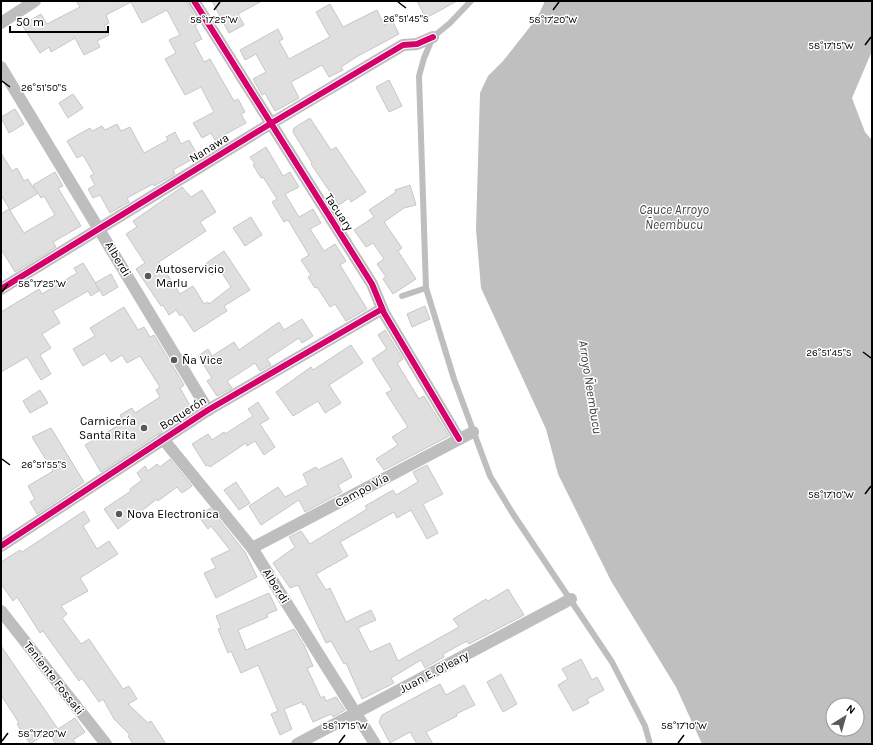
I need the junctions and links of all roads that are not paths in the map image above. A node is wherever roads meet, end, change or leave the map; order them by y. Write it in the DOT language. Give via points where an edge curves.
graph roads {
  1 [pos="35,1"];
  2 [pos="194,1"];
  3 [pos="471,1"];
  4 [pos="1,22"];
  5 [pos="433,37"];
  6 [pos="1,67"];
  7 [pos="270,124"];
  8 [pos="100,228"];
  9 [pos="426,288"];
  10 [pos="1,289"];
  11 [pos="402,296"];
  12 [pos="382,309"];
  13 [pos="208,410"];
  14 [pos="473,432"];
  15 [pos="163,439"];
  16 [pos="459,439"];
  17 [pos="1,546"];
  18 [pos="252,548"];
  19 [pos="571,599"];
  20 [pos="1,611"];
  21 [pos="357,713"];
  22 [pos="106,744"];
  23 [pos="297,744"];
  24 [pos="376,744"];
  25 [pos="650,744"];
  1 -- 4 [label="street"];
  2 -- 7 [label="street, Tacuary"];
  3 -- 5 [label="lane"];
  5 -- 7 [label="street, Nanawa" via="417,44 402,45"];
  5 -- 9 [label="lane" via="419,76"];
  6 -- 8 [label="street, Alberdi"];
  7 -- 8 [label="street, Nanawa"];
  7 -- 12 [label="street, Tacuary" via="372,284"];
  8 -- 10 [label="street, Nanawa"];
  8 -- 13 [label="street, Alberdi"];
  9 -- 11 [label="lane"];
  9 -- 14 [label="lane"];
  12 -- 13 [label="street, Boquerón"];
  12 -- 16 [label="street, Tacuary"];
  13 -- 15 [label="street, Boquerón"];
  14 -- 16 [label="street, Campo Vía"];
  14 -- 19 [label="lane" via="490,476"];
  15 -- 17 [label="street, Boquerón"];
  15 -- 18 [label="street, Alberdi"];
  16 -- 18 [label="street, Campo Vía"];
  18 -- 21 [label="street, Alberdi"];
  19 -- 21 [label="street, Juan E. O'leary"];
  19 -- 25 [label="lane" via="612,662 645,726"];
  20 -- 22 [label="street, Teniente Fossati"];
  21 -- 23 [label="street, Juan E. O'leary"];
  21 -- 24 [label="street, Alberdi"];
}
